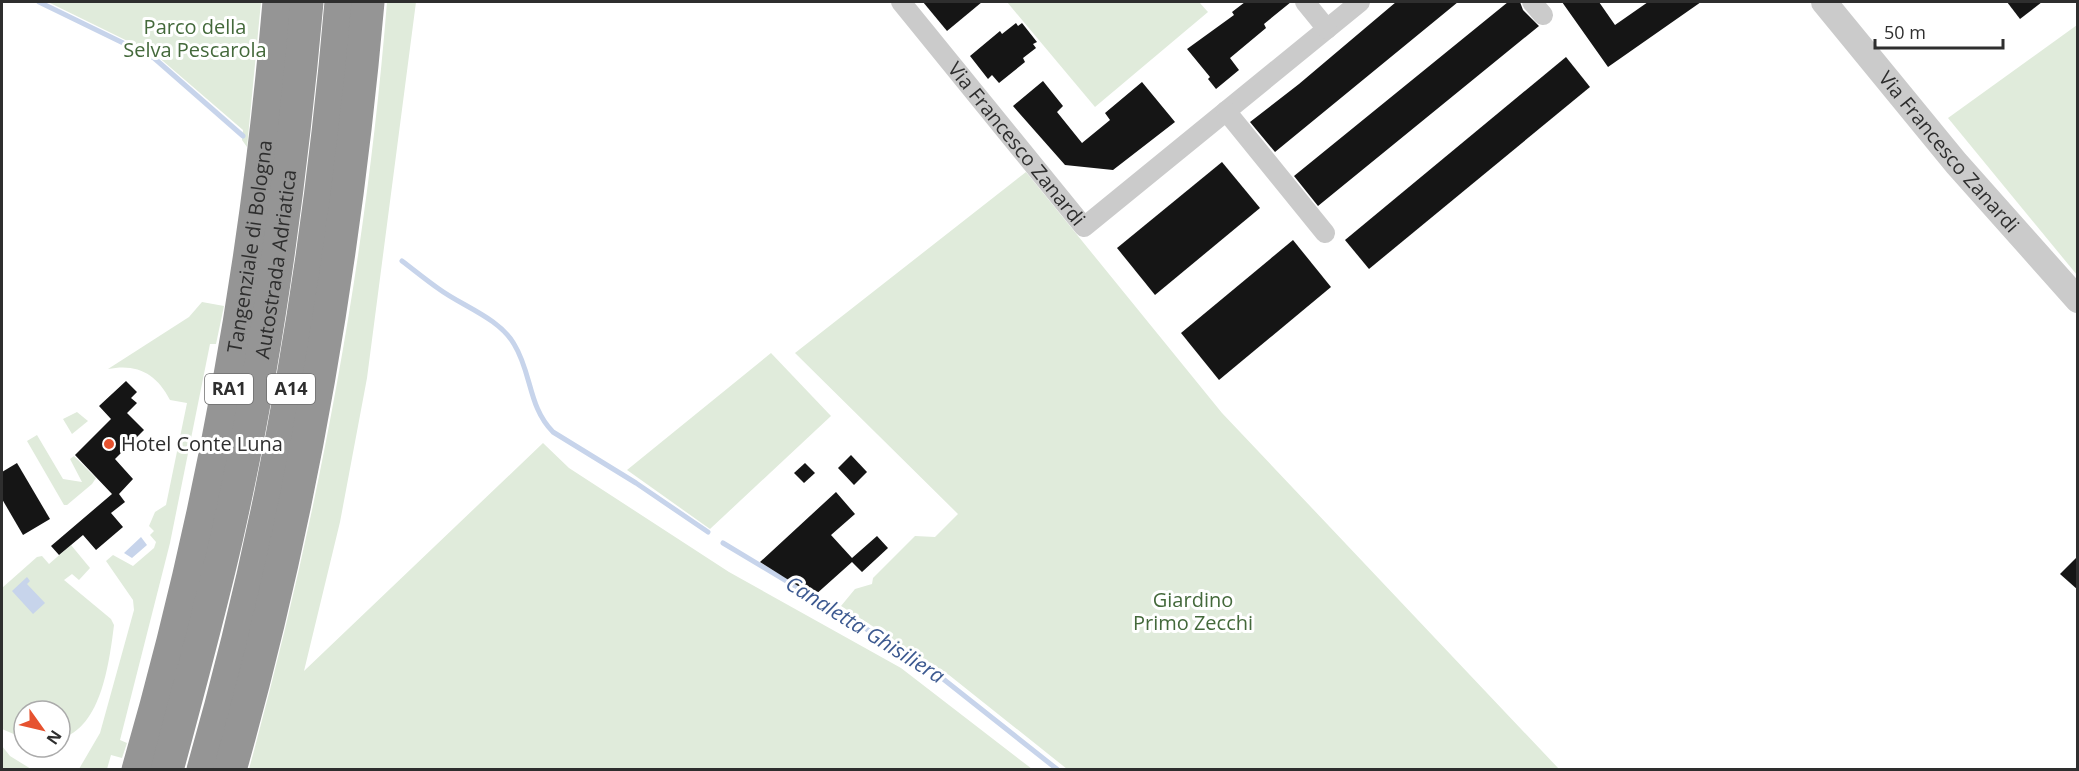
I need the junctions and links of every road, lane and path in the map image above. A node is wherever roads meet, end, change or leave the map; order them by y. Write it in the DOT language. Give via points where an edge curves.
graph roads {
  1 [pos="279,2"];
  2 [pos="307,2"];
  3 [pos="341,2"];
  4 [pos="368,2"];
  5 [pos="901,2"];
  6 [pos="1305,2"];
  7 [pos="1360,2"];
  8 [pos="1824,2"];
  9 [pos="1327,29"];
  10 [pos="1226,111"];
  11 [pos="1325,233"];
  12 [pos="2078,300"];
  13 [pos="138,770"];
  14 [pos="166,770"];
  15 [pos="203,770"];
  16 [pos="230,770"];
  1 -- 13 [label="highway, Tangenziale di Bologna / RA1" via="259,197 232,370 181,614"];
  2 -- 14 [label="highway, Autostrada Adriatica / A14" via="285,208 256,392 228,534"];
  3 -- 15 [label="highway, Autostrada Adriatica / A14" via="321,196 286,420 240,631"];
  4 -- 16 [label="highway" via="344,227 314,413 267,633"];
  5 -- 10 [label="street, Via Francesco Zanardi" via="1084,227"];
  6 -- 9 [label="street"];
  7 -- 9 [label="street, Via Francesco Zanardi"];
  8 -- 12 [label="street, Via Francesco Zanardi" via="1956,163"];
  9 -- 10 [label="street, Via Francesco Zanardi"];
  10 -- 11 [label="street"];
}
